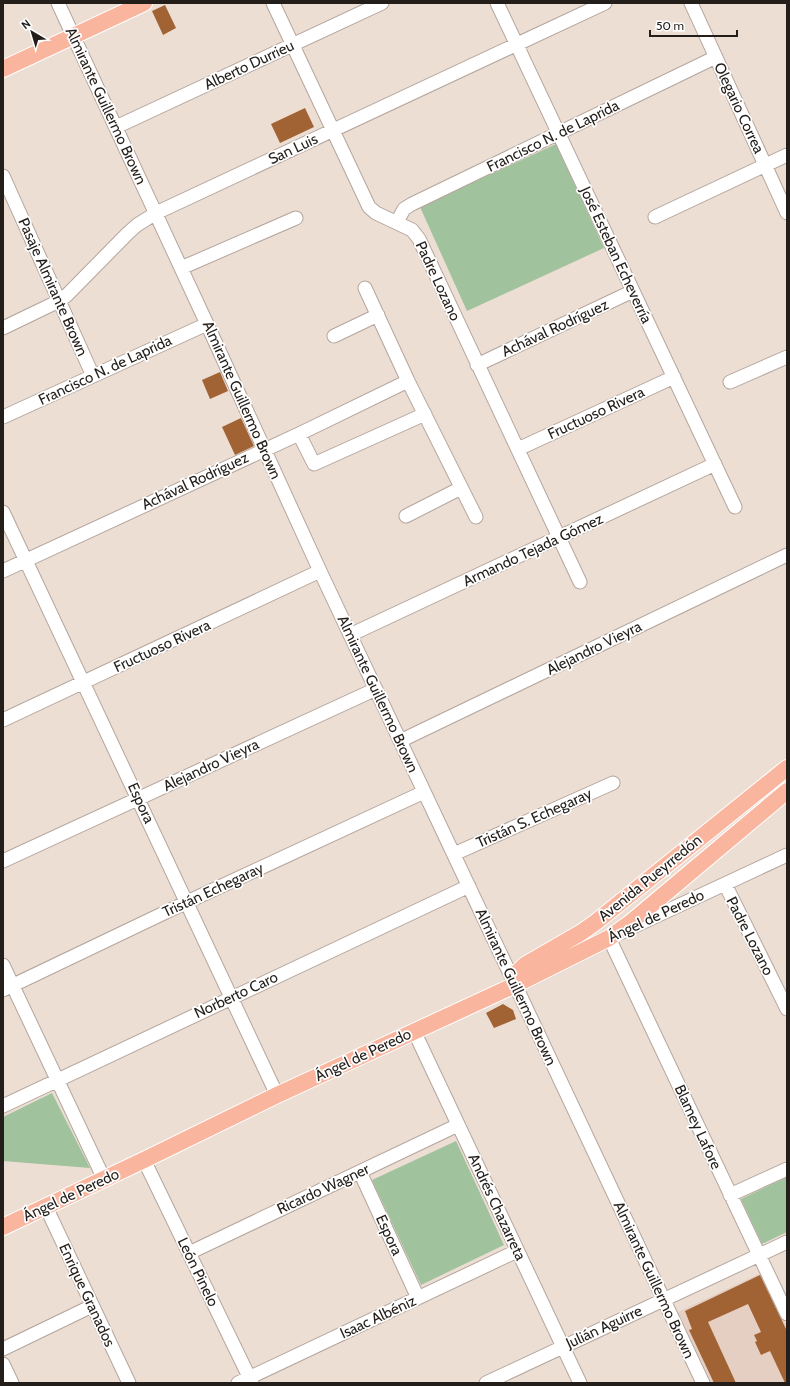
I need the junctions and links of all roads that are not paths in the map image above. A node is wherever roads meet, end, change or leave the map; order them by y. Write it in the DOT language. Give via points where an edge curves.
graph roads {
  1 [pos="58,3"];
  2 [pos="144,3"];
  3 [pos="273,3"];
  4 [pos="382,3"];
  5 [pos="497,3"];
  6 [pos="605,3"];
  7 [pos="691,3"];
  8 [pos="74,36"];
  9 [pos="516,44"];
  10 [pos="293,45"];
  11 [pos="716,57"];
  12 [pos="3,69"];
  13 [pos="116,127"];
  14 [pos="333,130"];
  15 [pos="558,133"];
  16 [pos="787,155"];
  17 [pos="765,165"];
  18 [pos="3,176"];
  19 [pos="156,213"];
  20 [pos="787,213"];
  21 [pos="655,217"];
  22 [pos="296,218"];
  23 [pos="397,222"];
  24 [pos="181,268"];
  25 [pos="366,288"];
  26 [pos="633,291"];
  27 [pos="59,301"];
  28 [pos="378,315"];
  29 [pos="208,324"];
  30 [pos="3,328"];
  31 [pos="334,336"];
  32 [pos="787,357"];
  33 [pos="478,364"];
  34 [pos="93,376"];
  35 [pos="674,377"];
  36 [pos="408,381"];
  37 [pos="730,382"];
  38 [pos="425,414"];
  39 [pos="3,417"];
  40 [pos="299,434"];
  41 [pos="264,449"];
  42 [pos="518,449"];
  43 [pos="715,464"];
  44 [pos="461,488"];
  45 [pos="735,507"];
  46 [pos="3,512"];
  47 [pos="406,516"];
  48 [pos="476,517"];
  49 [pos="559,537"];
  50 [pos="787,555"];
  51 [pos="26,561"];
  52 [pos="320,571"];
  53 [pos="3,572"];
  54 [pos="580,582"];
  55 [pos="350,635"];
  56 [pos="84,682"];
  57 [pos="376,689"];
  58 [pos="3,720"];
  59 [pos="400,741"];
  60 [pos="787,768"];
  61 [pos="614,783"];
  62 [pos="787,791"];
  63 [pos="424,792"];
  64 [pos="138,798"];
  65 [pos="454,854"];
  66 [pos="787,855"];
  67 [pos="3,861"];
  68 [pos="725,884"];
  69 [pos="469,886"];
  70 [pos="187,902"];
  71 [pos="609,938"];
  72 [pos="3,964"];
  73 [pos="515,985"];
  74 [pos="8,987"];
  75 [pos="232,997"];
  76 [pos="787,1009"];
  77 [pos="414,1031"];
  78 [pos="58,1080"];
  79 [pos="277,1094"];
  80 [pos="3,1106"];
  81 [pos="458,1125"];
  82 [pos="144,1160"];
  83 [pos="787,1169"];
  84 [pos="360,1172"];
  85 [pos="104,1179"];
  86 [pos="730,1195"];
  87 [pos="46,1207"];
  88 [pos="3,1227"];
  89 [pos="787,1242"];
  90 [pos="517,1251"];
  91 [pos="189,1253"];
  92 [pos="759,1255"];
  93 [pos="418,1298"];
  94 [pos="663,1299"];
  95 [pos="92,1306"];
  96 [pos="787,1314"];
  97 [pos="563,1347"];
  98 [pos="3,1349"];
  99 [pos="3,1364"];
  100 [pos="247,1381"];
  101 [pos="12,1383"];
  102 [pos="129,1383"];
  103 [pos="486,1383"];
  104 [pos="580,1383"];
  105 [pos="703,1383"];
  1 -- 8 [label="street, Almirante Guillermo Brown"];
  2 -- 8 [label="main road"];
  3 -- 10 [label="street, Padre Lozano"];
  4 -- 10 [label="street, Alberto Durrieu"];
  5 -- 9 [label="street, José Esteban Echeverría"];
  6 -- 9 [label="street, San Luis"];
  7 -- 11 [label="street, Olegario Correa"];
  8 -- 12 [label="main road"];
  8 -- 13 [label="street, Almirante Guillermo Brown"];
  9 -- 14 [label="street, San Luis"];
  9 -- 15 [label="street, José Esteban Echeverría"];
  10 -- 13 [label="street, Alberto Durrieu"];
  10 -- 14 [label="street, Padre Lozano"];
  11 -- 15 [label="street, Francisco N. de Laprida"];
  11 -- 17 [label="street, Olegario Correa"];
  13 -- 19 [label="street, Almirante Guillermo Brown"];
  14 -- 19 [label="street, San Luis"];
  14 -- 23 [label="street, Padre Lozano" via="369,207"];
  15 -- 23 [label="street, Francisco N. de Laprida" via="412,204 404,209"];
  15 -- 26 [label="street, José Esteban Echeverría"];
  16 -- 17 [label="street"];
  17 -- 20 [label="street, Olegario Correa"];
  17 -- 21 [label="street"];
  18 -- 27 [label="street, Pasaje Almirante Brown"];
  19 -- 24 [label="street, Almirante Guillermo Brown"];
  19 -- 27 [label="street, San Luis" via="128,233"];
  22 -- 24 [label="street"];
  23 -- 33 [label="street, Padre Lozano" via="412,230 419,239"];
  24 -- 29 [label="street, Almirante Guillermo Brown"];
  25 -- 28 [label="street"];
  26 -- 33 [label="street, Achával Rodríguez"];
  26 -- 35 [label="street, José Esteban Echeverría"];
  27 -- 30 [label="street, San Luis"];
  27 -- 34 [label="street, Pasaje Almirante Brown"];
  28 -- 31 [label="street"];
  28 -- 36 [label="street"];
  29 -- 34 [label="street, Francisco N. de Laprida"];
  29 -- 41 [label="street, Almirante Guillermo Brown"];
  32 -- 37 [label="street"];
  33 -- 42 [label="street, Padre Lozano"];
  34 -- 39 [label="street, Francisco N. de Laprida"];
  35 -- 42 [label="street, Fructuoso Rivera"];
  35 -- 43 [label="street, José Esteban Echeverría"];
  36 -- 38 [label="street"];
  36 -- 40 [label="street, Achával Rodríguez"];
  38 -- 40 [label="street" via="314,464"];
  38 -- 44 [label="street"];
  40 -- 41 [label="street, Achával Rodríguez"];
  41 -- 51 [label="street, Achával Rodríguez"];
  41 -- 52 [label="street, Almirante Guillermo Brown"];
  42 -- 49 [label="street, Padre Lozano"];
  43 -- 45 [label="street, José Esteban Echeverría"];
  43 -- 49 [label="street, Armando Tejada Gómez"];
  44 -- 47 [label="street"];
  44 -- 48 [label="street"];
  46 -- 51 [label="street, Espora"];
  49 -- 54 [label="street, Padre Lozano"];
  49 -- 55 [label="street, Armando Tejada Gómez"];
  50 -- 59 [label="street, Alejandro Vieyra"];
  51 -- 53 [label="street, Achával Rodríguez"];
  51 -- 56 [label="street, Espora"];
  52 -- 55 [label="street, Almirante Guillermo Brown"];
  52 -- 56 [label="street, Fructuoso Rivera"];
  55 -- 57 [label="street, Almirante Guillermo Brown"];
  56 -- 58 [label="street, Fructuoso Rivera"];
  56 -- 64 [label="street, Espora"];
  57 -- 59 [label="street, Almirante Guillermo Brown"];
  57 -- 64 [label="street, Alejandro Vieyra"];
  59 -- 63 [label="street, Almirante Guillermo Brown"];
  60 -- 73 [label="main road, Avenida Pueyrredón" via="596,922 525,965 518,972"];
  61 -- 65 [label="street, Tristán S. Echegaray"];
  62 -- 71 [label="main road, Avenida Pueyrredón"];
  63 -- 65 [label="street, Almirante Guillermo Brown"];
  63 -- 70 [label="street, Tristán Echegaray"];
  64 -- 67 [label="street, Alejandro Vieyra"];
  64 -- 70 [label="street, Espora"];
  65 -- 69 [label="street, Almirante Guillermo Brown"];
  66 -- 68 [label="street, Ángel de Peredo"];
  68 -- 71 [label="street, Ángel de Peredo"];
  68 -- 76 [label="street, Padre Lozano"];
  69 -- 73 [label="street, Almirante Guillermo Brown"];
  69 -- 75 [label="street, Norberto Caro"];
  70 -- 74 [label="street, Tristán Echegaray"];
  70 -- 75 [label="street, Espora"];
  71 -- 73 [label="main road, Ángel de Peredo"];
  71 -- 86 [label="street, Blamey Lafore"];
  72 -- 74 [label="street"];
  73 -- 77 [label="main road, Ángel de Peredo"];
  73 -- 94 [label="street, Almirante Guillermo Brown"];
  74 -- 78 [label="street"];
  75 -- 78 [label="street, Norberto Caro"];
  75 -- 79 [label="street, Espora"];
  77 -- 79 [label="main road, Ángel de Peredo"];
  77 -- 81 [label="street, Andrés Chazarreta"];
  78 -- 80 [label="street, Norberto Caro"];
  78 -- 85 [label="street"];
  79 -- 82 [label="main road, Ángel de Peredo"];
  81 -- 84 [label="street, Ricardo Wagner"];
  81 -- 90 [label="street, Andrés Chazarreta"];
  82 -- 85 [label="main road, Ángel de Peredo"];
  82 -- 91 [label="street, León Pinelo"];
  83 -- 86 [label="street"];
  84 -- 91 [label="street, Ricardo Wagner"];
  84 -- 93 [label="street, Espora"];
  85 -- 87 [label="main road, Ángel de Peredo"];
  86 -- 92 [label="street, Blamey Lafore"];
  87 -- 88 [label="main road, Ángel de Peredo"];
  87 -- 95 [label="street, Enrique Granados"];
  89 -- 92 [label="street, Julián Aguirre"];
  90 -- 93 [label="street, Isaac Albéniz"];
  90 -- 97 [label="street, Andrés Chazarreta"];
  91 -- 100 [label="street, León Pinelo"];
  92 -- 94 [label="street, Julián Aguirre"];
  92 -- 96 [label="street, Blamey Lafore"];
  93 -- 100 [label="street, Isaac Albéniz"];
  94 -- 97 [label="street, Julián Aguirre"];
  94 -- 105 [label="street, Almirante Guillermo Brown"];
  95 -- 98 [label="street"];
  95 -- 102 [label="street, Enrique Granados"];
  97 -- 103 [label="street, Julián Aguirre"];
  97 -- 104 [label="street, Andrés Chazarreta"];
  99 -- 101 [label="street"];
}
